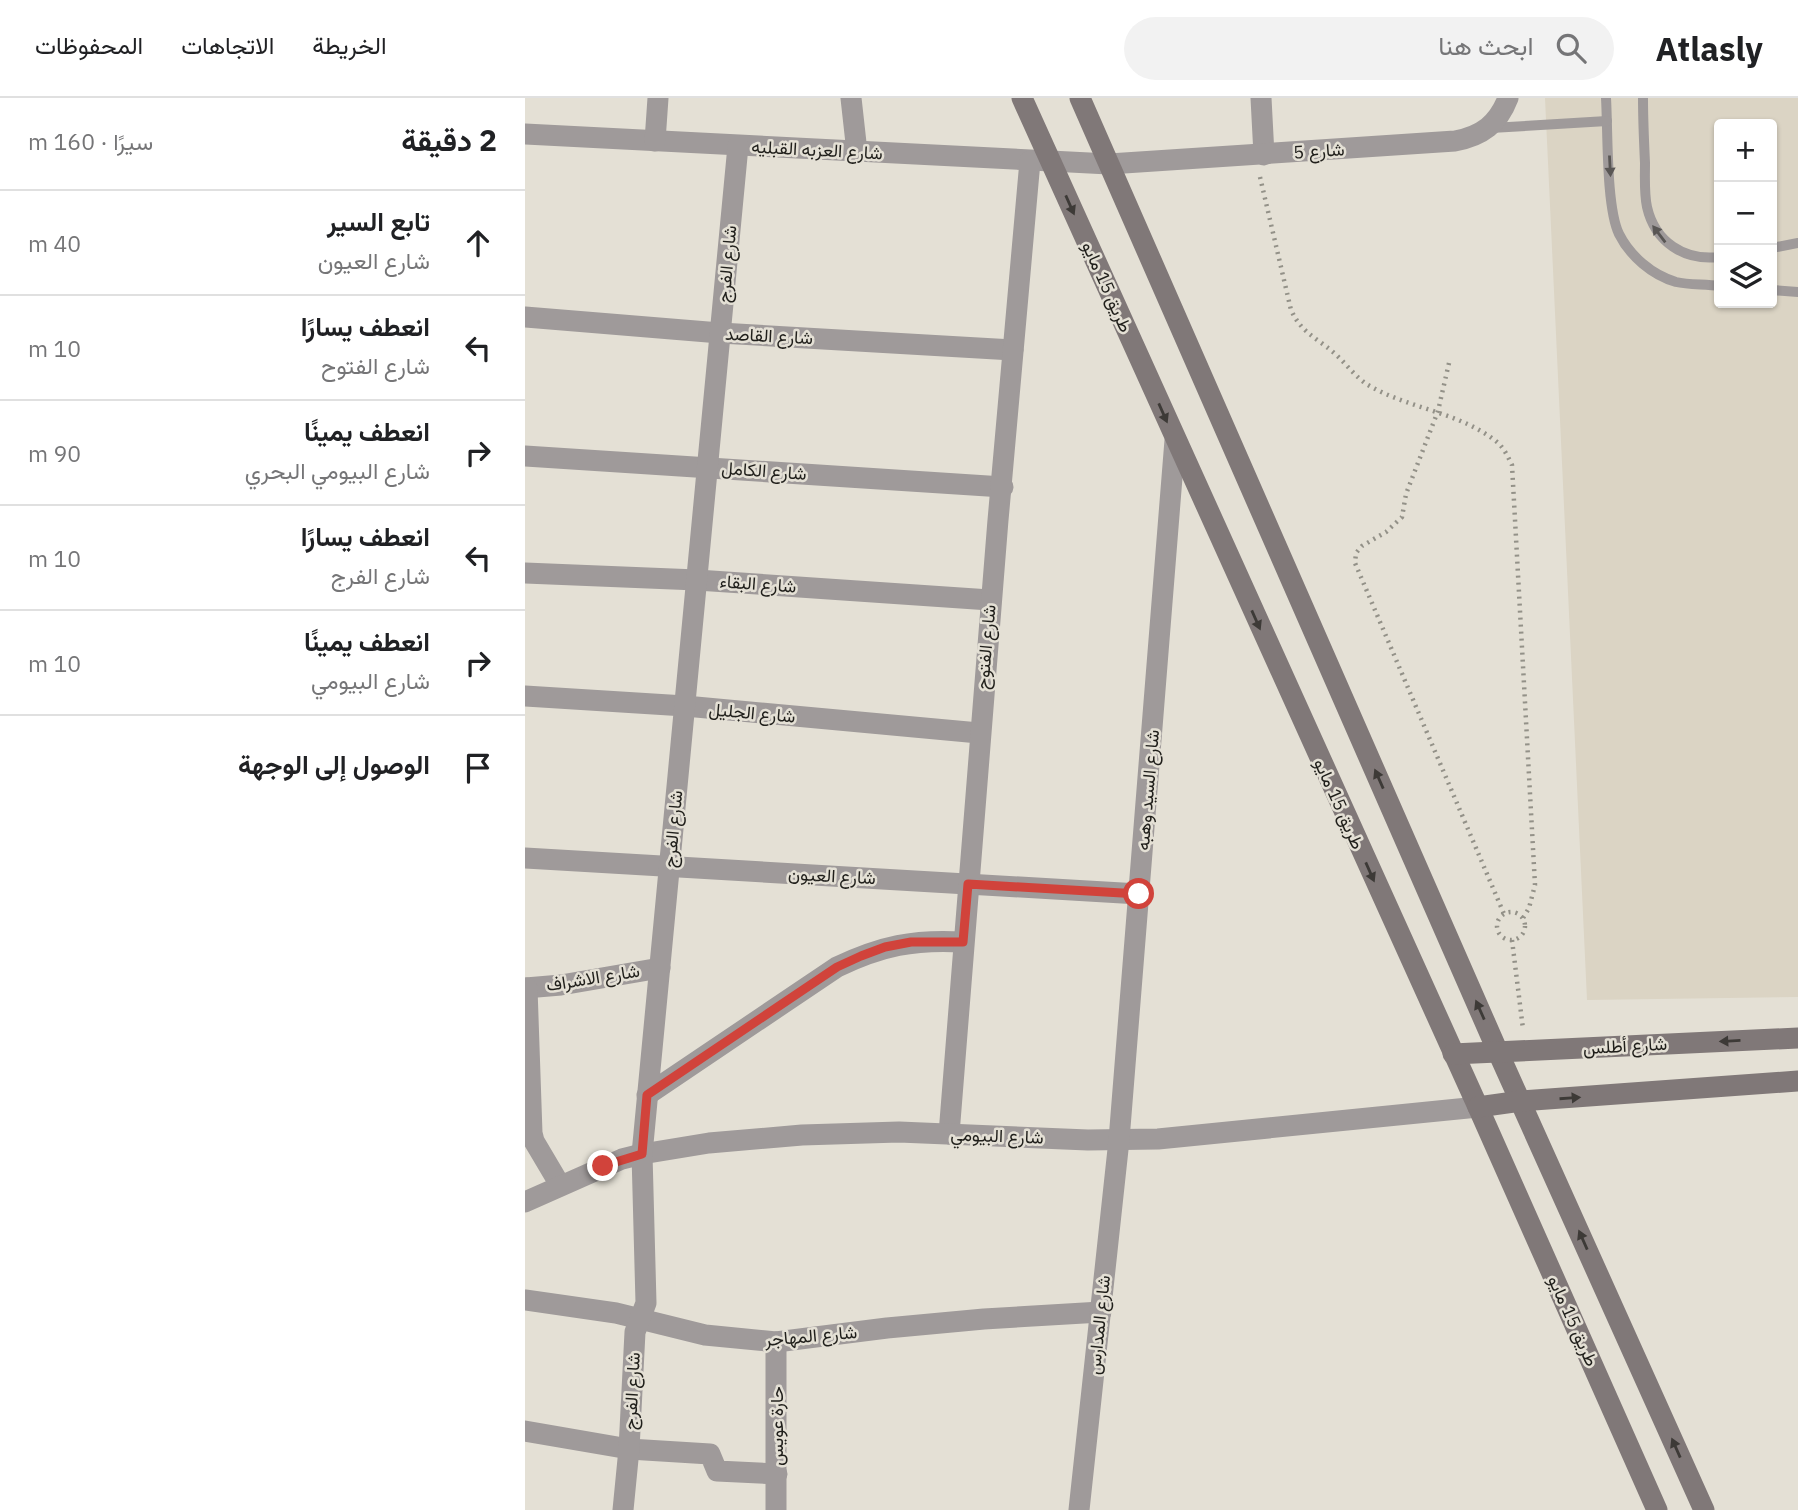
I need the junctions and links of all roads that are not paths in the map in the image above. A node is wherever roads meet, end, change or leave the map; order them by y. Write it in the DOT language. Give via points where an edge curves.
graph roads {
  1 [pos="658,98"];
  2 [pos="851,98"];
  3 [pos="1022,98"];
  4 [pos="1080,98"];
  5 [pos="1261,98"];
  6 [pos="1508,98"];
  7 [pos="1606,98"];
  8 [pos="1643,98"];
  9 [pos="1607,121"];
  10 [pos="1488,129"];
  11 [pos="525,134"];
  12 [pos="655,141"];
  13 [pos="738,146"];
  14 [pos="857,152"];
  15 [pos="1259,155"];
  16 [pos="1040,162"];
  17 [pos="1109,164"];
  18 [pos="1798,243"];
  19 [pos="1777,247"];
  20 [pos="1714,257"];
  21 [pos="1714,286"];
  22 [pos="1777,290"];
  23 [pos="1798,292"];
  24 [pos="525,317"];
  25 [pos="720,333"];
  26 [pos="1013,350"];
  27 [pos="1175,440"];
  28 [pos="525,456"];
  29 [pos="708,467"];
  30 [pos="1003,487"];
  31 [pos="525,573"];
  32 [pos="697,580"];
  33 [pos="990,600"];
  34 [pos="525,695"];
  35 [pos="685,706"];
  36 [pos="979,733"];
  37 [pos="525,858"];
  38 [pos="670,866"];
  39 [pos="968,884"];
  40 [pos="1139,894"];
  41 [pos="963,942"];
  42 [pos="660,968"];
  43 [pos="526,988"];
  44 [pos="1798,1038"];
  45 [pos="1498,1052"];
  46 [pos="1453,1054"];
  47 [pos="1798,1081"];
  48 [pos="647,1095"];
  49 [pos="1521,1101"];
  50 [pos="1478,1107"];
  51 [pos="949,1134"];
  52 [pos="1119,1140"];
  53 [pos="642,1154"];
  54 [pos="560,1185"];
  55 [pos="525,1202"];
  56 [pos="525,1300"];
  57 [pos="1101,1312"];
  58 [pos="640,1317"];
  59 [pos="776,1342"];
  60 [pos="525,1431"];
  61 [pos="629,1448"];
  62 [pos="777,1474"];
  63 [pos="623,1510"];
  64 [pos="776,1510"];
  65 [pos="1079,1510"];
  66 [pos="1657,1510"];
  67 [pos="1704,1510"];
  1 -- 12 [label="street"];
  2 -- 14 [label="street"];
  3 -- 16 [label="main road, طريق 15 مايو"];
  4 -- 17 [label="main road"];
  5 -- 15 [label="street"];
  6 -- 10 [label="street"];
  7 -- 9 [label="lane"];
  20 -- 8 [label="lane, one-way" via="1686,255 1667,244 1653,226 1646,205"];
  9 -- 10 [label="lane"];
  9 -- 21 [label="lane, one-way" via="1612,208 1618,233 1652,271 1677,282"];
  10 -- 15 [label="street, شارع 5" via="1455,141"];
  11 -- 12 [label="street, شارع العزبه القبليه"];
  12 -- 13 [label="street, شارع العزبه القبليه"];
  13 -- 14 [label="street, شارع العزبه القبليه"];
  13 -- 25 [label="street, شارع الفرج"];
  14 -- 16 [label="street, شارع العزبه القبليه"];
  15 -- 17 [label="street, شارع 5"];
  16 -- 17 [label="street, شارع العزبه القبليه"];
  16 -- 26 [label="street, شارع الفتوح"];
  16 -- 27 [label="main road, طريق 15 مايو, one-way"];
  45 -- 17 [label="main road, one-way"];
  18 -- 19 [label="lane"];
  22 -- 23 [label="lane"];
  24 -- 25 [label="street, شارع القاصد"];
  25 -- 26 [label="street, شارع القاصد"];
  25 -- 29 [label="street, شارع الفرج"];
  26 -- 30 [label="street, شارع الفتوح"];
  27 -- 40 [label="street, شارع السيد وهبه"];
  27 -- 46 [label="main road, طريق 15 مايو, one-way"];
  28 -- 29 [label="street, شارع الكامل"];
  29 -- 30 [label="street, شارع الكامل"];
  29 -- 32 [label="street, شارع الفرج"];
  30 -- 33 [label="street, شارع الفتوح"];
  31 -- 32 [label="street, شارع البقاء"];
  32 -- 33 [label="street, شارع البقاء"];
  32 -- 35 [label="street, شارع الفرج"];
  33 -- 36 [label="street, شارع الفتوح"];
  34 -- 35 [label="street, شارع الجليل"];
  35 -- 36 [label="street, شارع الجليل"];
  35 -- 38 [label="street, شارع الفرج"];
  36 -- 39 [label="street, شارع الفتوح"];
  37 -- 38 [label="street, شارع العيون"];
  38 -- 39 [label="street, شارع العيون"];
  38 -- 42 [label="street, شارع الفرج"];
  39 -- 40 [label="street, شارع العيون"];
  39 -- 41 [label="street, شارع الفتوح"];
  40 -- 52 [label="street, شارع السيد وهبه"];
  41 -- 48 [label="street" via="885,947 837,967"];
  41 -- 51 [label="street, شارع الفتوح"];
  42 -- 43 [label="street, شارع الاشراف"];
  42 -- 48 [label="street, شارع الفرج"];
  43 -- 54 [label="street" via="532,1133"];
  44 -- 45 [label="main road, شارع أطلس, one-way"];
  45 -- 46 [label="main road, شارع أطلس"];
  45 -- 49 [label="main road"];
  46 -- 50 [label="main road, طريق 15 مايو"];
  49 -- 47 [label="main road, one-way"];
  48 -- 53 [label="street, شارع الفرج"];
  49 -- 50 [label="main road"];
  67 -- 49 [label="main road, one-way"];
  50 -- 52 [label="street, شارع البيومي"];
  50 -- 66 [label="main road, طريق 15 مايو"];
  51 -- 52 [label="street, شارع البيومي"];
  51 -- 53 [label="street, شارع البيومي" via="802,1135"];
  52 -- 57 [label="street, شارع المدارس"];
  53 -- 54 [label="street, شارع البيومي"];
  53 -- 58 [label="street, شارع الفرج" via="646,1308"];
  54 -- 55 [label="street, شارع البيومي"];
  56 -- 58 [label="street, شارع المهاجر"];
  57 -- 59 [label="street, شارع المهاجر" via="970,1320"];
  57 -- 65 [label="street, شارع المدارس"];
  58 -- 59 [label="street, شارع المهاجر" via="705,1335"];
  58 -- 61 [label="street, شارع الفرج" via="635,1332"];
  59 -- 62 [label="street, حارة عويس"];
  60 -- 61 [label="street"];
  61 -- 62 [label="street" via="710,1454 717,1471"];
  61 -- 63 [label="street, شارع الفرج"];
  62 -- 64 [label="street, حارة عويس"];
}
